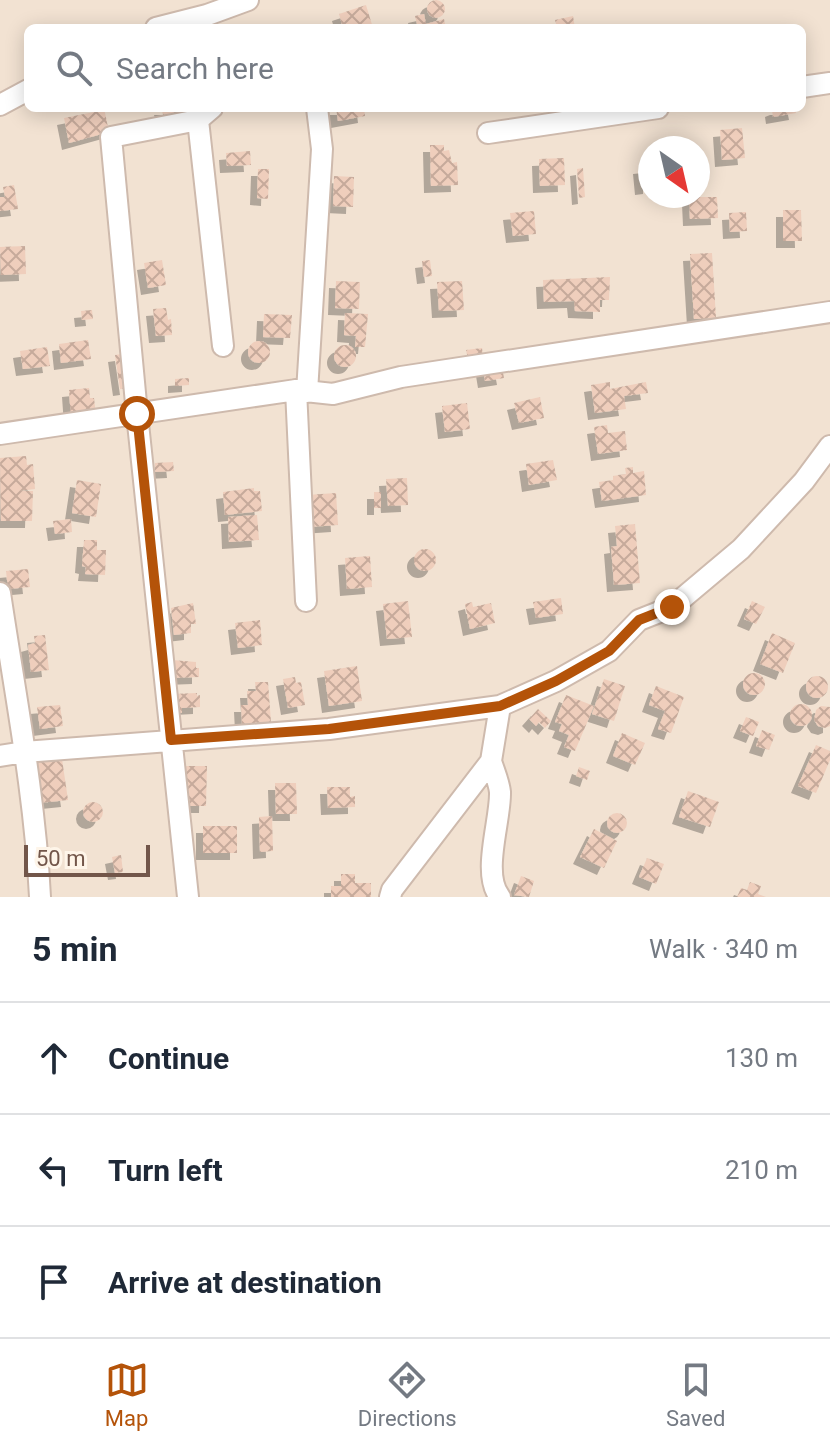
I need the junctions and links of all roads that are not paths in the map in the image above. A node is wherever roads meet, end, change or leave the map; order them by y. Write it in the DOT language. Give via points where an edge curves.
graph roads {
  1 [pos="248,0"];
  2 [pos="172,24"];
  3 [pos="830,83"];
  4 [pos="806,86"];
  5 [pos="24,92"];
  6 [pos="0,105"];
  7 [pos="317,112"];
  8 [pos="631,112"];
  9 [pos="205,114"];
  10 [pos="488,133"];
  11 [pos="830,312"];
  12 [pos="223,346"];
  13 [pos="302,391"];
  14 [pos="137,414"];
  15 [pos="0,434"];
  16 [pos="830,446"];
  17 [pos="0,593"];
  18 [pos="306,601"];
  19 [pos="500,706"];
  20 [pos="171,740"];
  21 [pos="24,752"];
  22 [pos="0,756"];
  23 [pos="491,761"];
  24 [pos="40,897"];
  25 [pos="188,897"];
  26 [pos="390,897"];
  27 [pos="500,897"];
  1 -- 2 [label="street"];
  3 -- 4 [label="street"];
  5 -- 6 [label="street"];
  7 -- 13 [label="street" via="322,149"];
  8 -- 10 [label="street"];
  9 -- 12 [label="street"];
  9 -- 14 [label="street" via="111,137"];
  11 -- 13 [label="street" via="401,377 333,394"];
  13 -- 14 [label="street"];
  13 -- 18 [label="street"];
  14 -- 15 [label="street"];
  14 -- 20 [label="street"];
  16 -- 19 [label="street" via="741,549 672,607 639,620 609,651"];
  17 -- 21 [label="street"];
  19 -- 20 [label="street" via="329,729"];
  19 -- 23 [label="street"];
  20 -- 21 [label="street"];
  20 -- 25 [label="street"];
  21 -- 22 [label="street"];
  21 -- 24 [label="street"];
  23 -- 26 [label="street"];
  23 -- 27 [label="street" via="500,790 491,873"];
}
